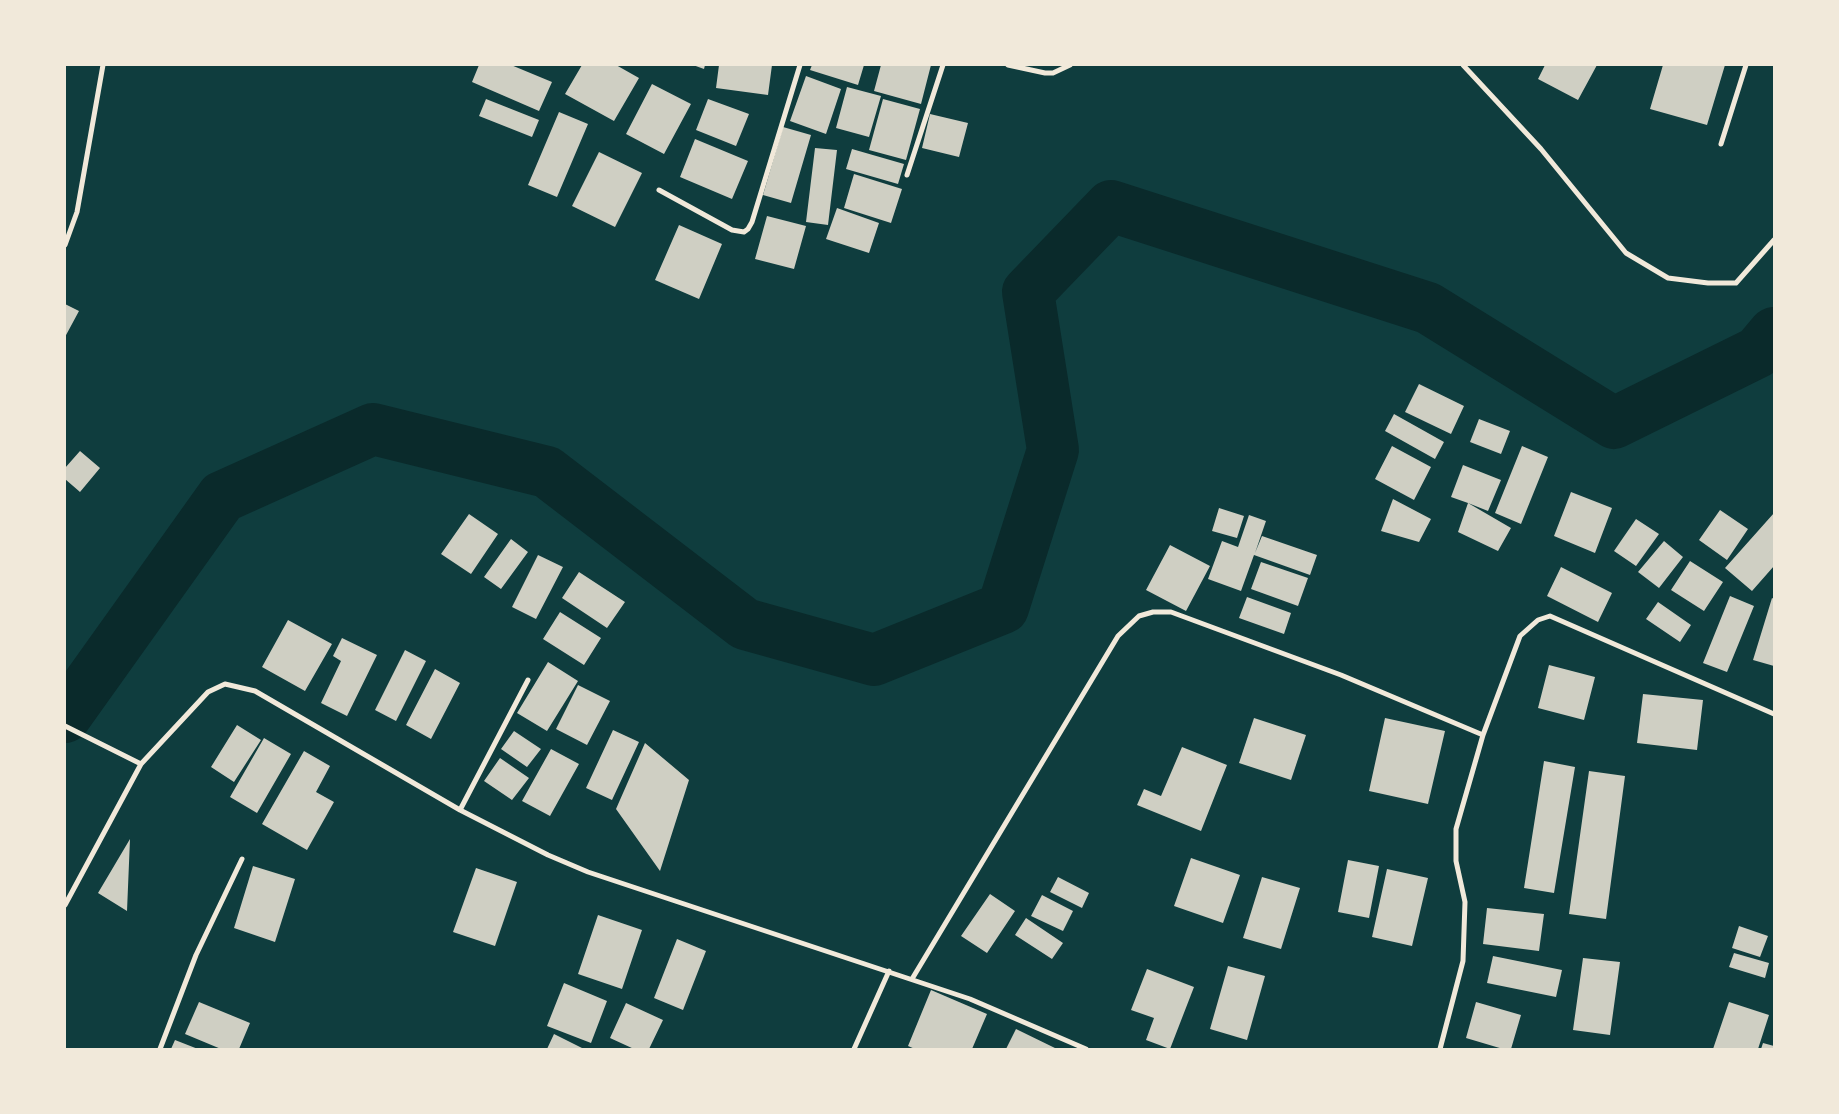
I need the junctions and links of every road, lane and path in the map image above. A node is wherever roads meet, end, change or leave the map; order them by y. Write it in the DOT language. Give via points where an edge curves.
graph roads {
  1 [pos="103,65"];
  2 [pos="800,65"];
  3 [pos="943,65"];
  4 [pos="1008,65"];
  5 [pos="1070,65"];
  6 [pos="1463,65"];
  7 [pos="1746,65"];
  8 [pos="1721,144"];
  9 [pos="907,175"];
  10 [pos="659,190"];
  11 [pos="1774,240"];
  12 [pos="65,245"];
  13 [pos="528,680"];
  14 [pos="1774,714"];
  15 [pos="65,726"];
  16 [pos="1483,735"];
  17 [pos="141,764"];
  18 [pos="460,810"];
  19 [pos="242,859"];
  20 [pos="65,905"];
  21 [pos="889,971"];
  22 [pos="912,979"];
  23 [pos="160,1049"];
  24 [pos="854,1049"];
  25 [pos="1086,1049"];
  26 [pos="1440,1049"];
  1 -- 12 [label="street" via="77,212"];
  2 -- 10 [label="street" via="748,229 744,232 732,230"];
  3 -- 9 [label="street"];
  4 -- 5 [label="street" via="1053,73"];
  6 -- 11 [label="street" via="1541,149 1626,253 1668,278 1736,283"];
  7 -- 8 [label="street"];
  13 -- 18 [label="street"];
  14 -- 16 [label="street" via="1550,616 1538,620 1520,636"];
  15 -- 17 [label="street"];
  16 -- 22 [label="street" via="1341,675 1171,612 1139,616 1118,636"];
  16 -- 26 [label="street" via="1456,829 1456,861 1465,902 1463,961"];
  17 -- 18 [label="street" via="208,692 225,684 255,691"];
  17 -- 20 [label="street"];
  18 -- 21 [label="street" via="588,872"];
  19 -- 23 [label="street" via="196,956"];
  21 -- 22 [label="street"];
  21 -- 24 [label="street"];
  22 -- 25 [label="street" via="970,999"];
}
